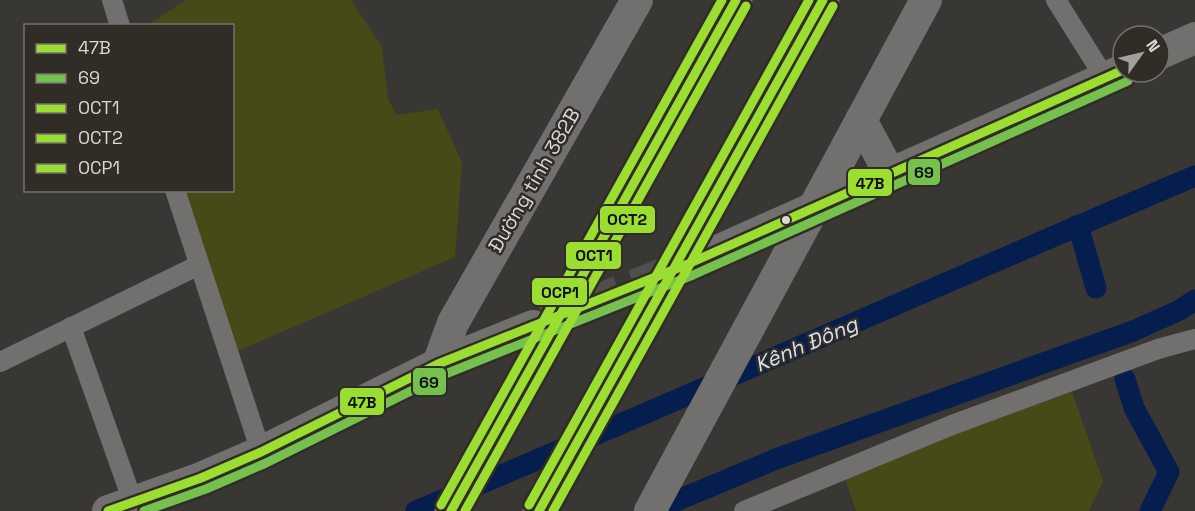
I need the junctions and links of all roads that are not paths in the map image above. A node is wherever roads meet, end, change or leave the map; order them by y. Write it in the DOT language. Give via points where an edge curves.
graph roads {
  1 [pos="112,0"];
  2 [pos="637,0"];
  3 [pos="736,0"];
  4 [pos="823,0"];
  5 [pos="926,0"];
  6 [pos="1056,0"];
  7 [pos="119,24"];
  8 [pos="1195,38"];
  9 [pos="1171,49"];
  10 [pos="1111,70"];
  11 [pos="1111,75"];
  12 [pos="861,120"];
  13 [pos="890,174"];
  14 [pos="176,192"];
  15 [pos="813,208"];
  16 [pos="687,264"];
  17 [pos="199,265"];
  18 [pos="533,326"];
  19 [pos="71,327"];
  20 [pos="1195,339"];
  21 [pos="0,362"];
  22 [pos="438,364"];
  23 [pos="261,452"];
  24 [pos="120,506"];
  25 [pos="653,506"];
  26 [pos="451,511"];
  27 [pos="539,511"];
  28 [pos="744,511"];
  1 -- 7 [label="street"];
  2 -- 22 [label="main road, Đường tỉnh 382B" via="453,323"];
  3 -- 26 [label="highway"];
  4 -- 27 [label="highway"];
  5 -- 12 [label="main road"];
  6 -- 10 [label="street"];
  8 -- 9 [label="main road"];
  11 -- 13 [label="main road"];
  12 -- 13 [label="main road"];
  12 -- 15 [label="main road"];
  13 -- 15 [label="main road"];
  14 -- 17 [label="street"];
  15 -- 16 [label="main road"];
  15 -- 25 [label="main road"];
  17 -- 19 [label="street"];
  17 -- 23 [label="street"];
  18 -- 22 [label="main road"];
  19 -- 21 [label="street"];
  19 -- 24 [label="street"];
  20 -- 28 [label="street" via="952,425"];
  22 -- 23 [label="main road"];
  23 -- 24 [label="main road"];
}
